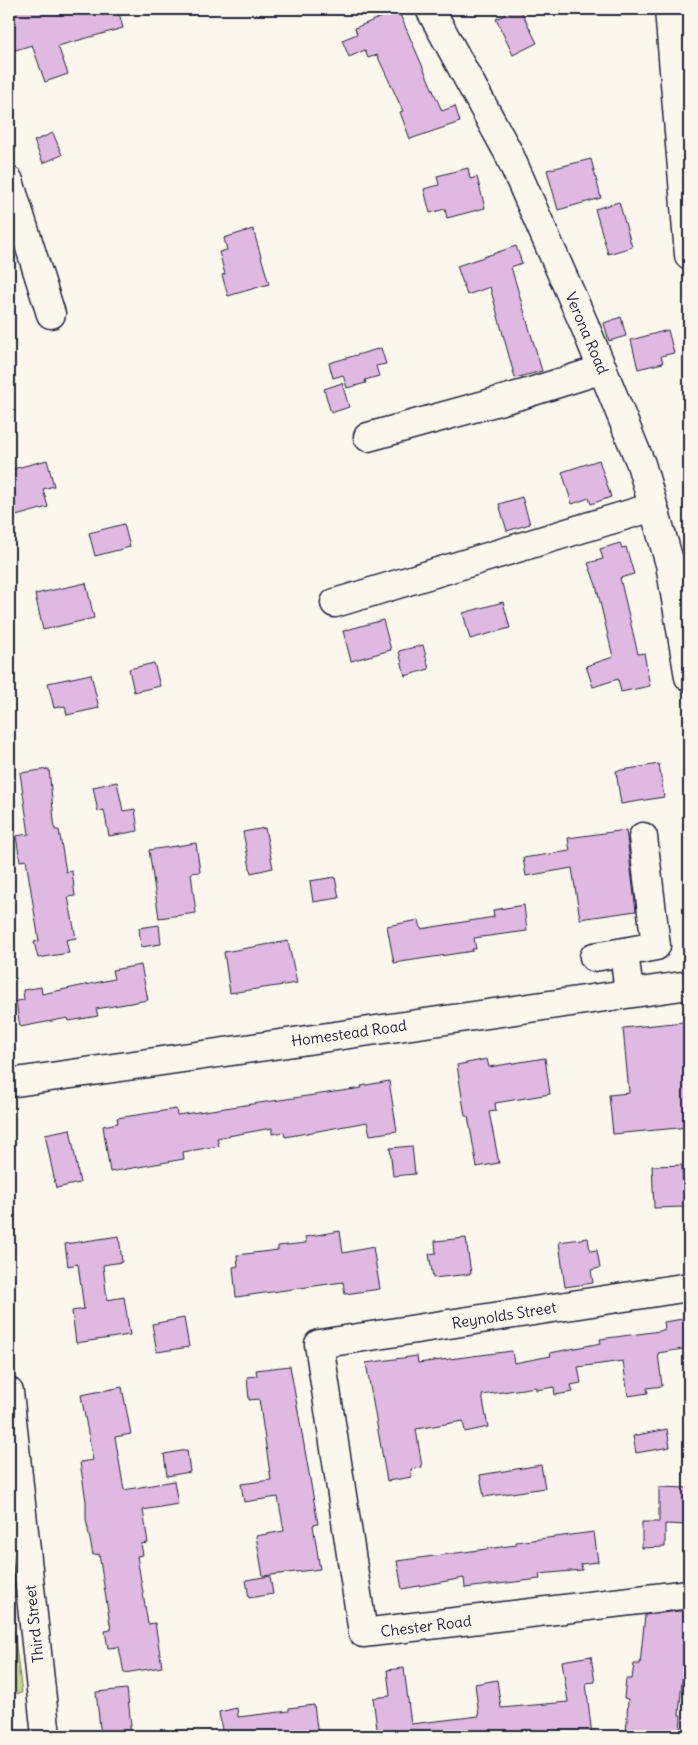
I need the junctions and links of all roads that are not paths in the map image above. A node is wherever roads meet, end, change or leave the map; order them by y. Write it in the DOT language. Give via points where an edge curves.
graph roads {
  1 [pos="430,9"];
  2 [pos="669,9"];
  3 [pos="9,181"];
  4 [pos="689,255"];
  5 [pos="51,314"];
  6 [pos="603,369"];
  7 [pos="368,437"];
  8 [pos="653,507"];
  9 [pos="335,602"];
  10 [pos="689,677"];
  11 [pos="643,837"];
  12 [pos="624,952"];
  13 [pos="594,957"];
  14 [pos="689,985"];
  15 [pos="629,993"];
  16 [pos="9,1083"];
  17 [pos="689,1287"];
  18 [pos="319,1344"];
  19 [pos="9,1392"];
  20 [pos="15,1512"];
  21 [pos="689,1594"];
  22 [pos="46,1736"];
  1 -- 6 [label="street, Verona Road" via="508,152"];
  2 -- 4 [label="street"];
  3 -- 5 [label="street"];
  6 -- 7 [label="street"];
  6 -- 8 [label="street, Verona Road" via="641,464"];
  8 -- 9 [label="street"];
  8 -- 10 [label="street, Verona Road" via="670,564"];
  11 -- 12 [label="street" via="656,946"];
  12 -- 13 [label="street"];
  12 -- 15 [label="street"];
  14 -- 15 [label="street, Homestead Road"];
  15 -- 16 [label="street, Homestead Road"];
  17 -- 18 [label="street, Reynolds Street"];
  18 -- 21 [label="street, Chester Road" via="363,1634"];
  19 -- 20 [label="street, Third Street"];
  20 -- 22 [label="street, Third Street"];
}
